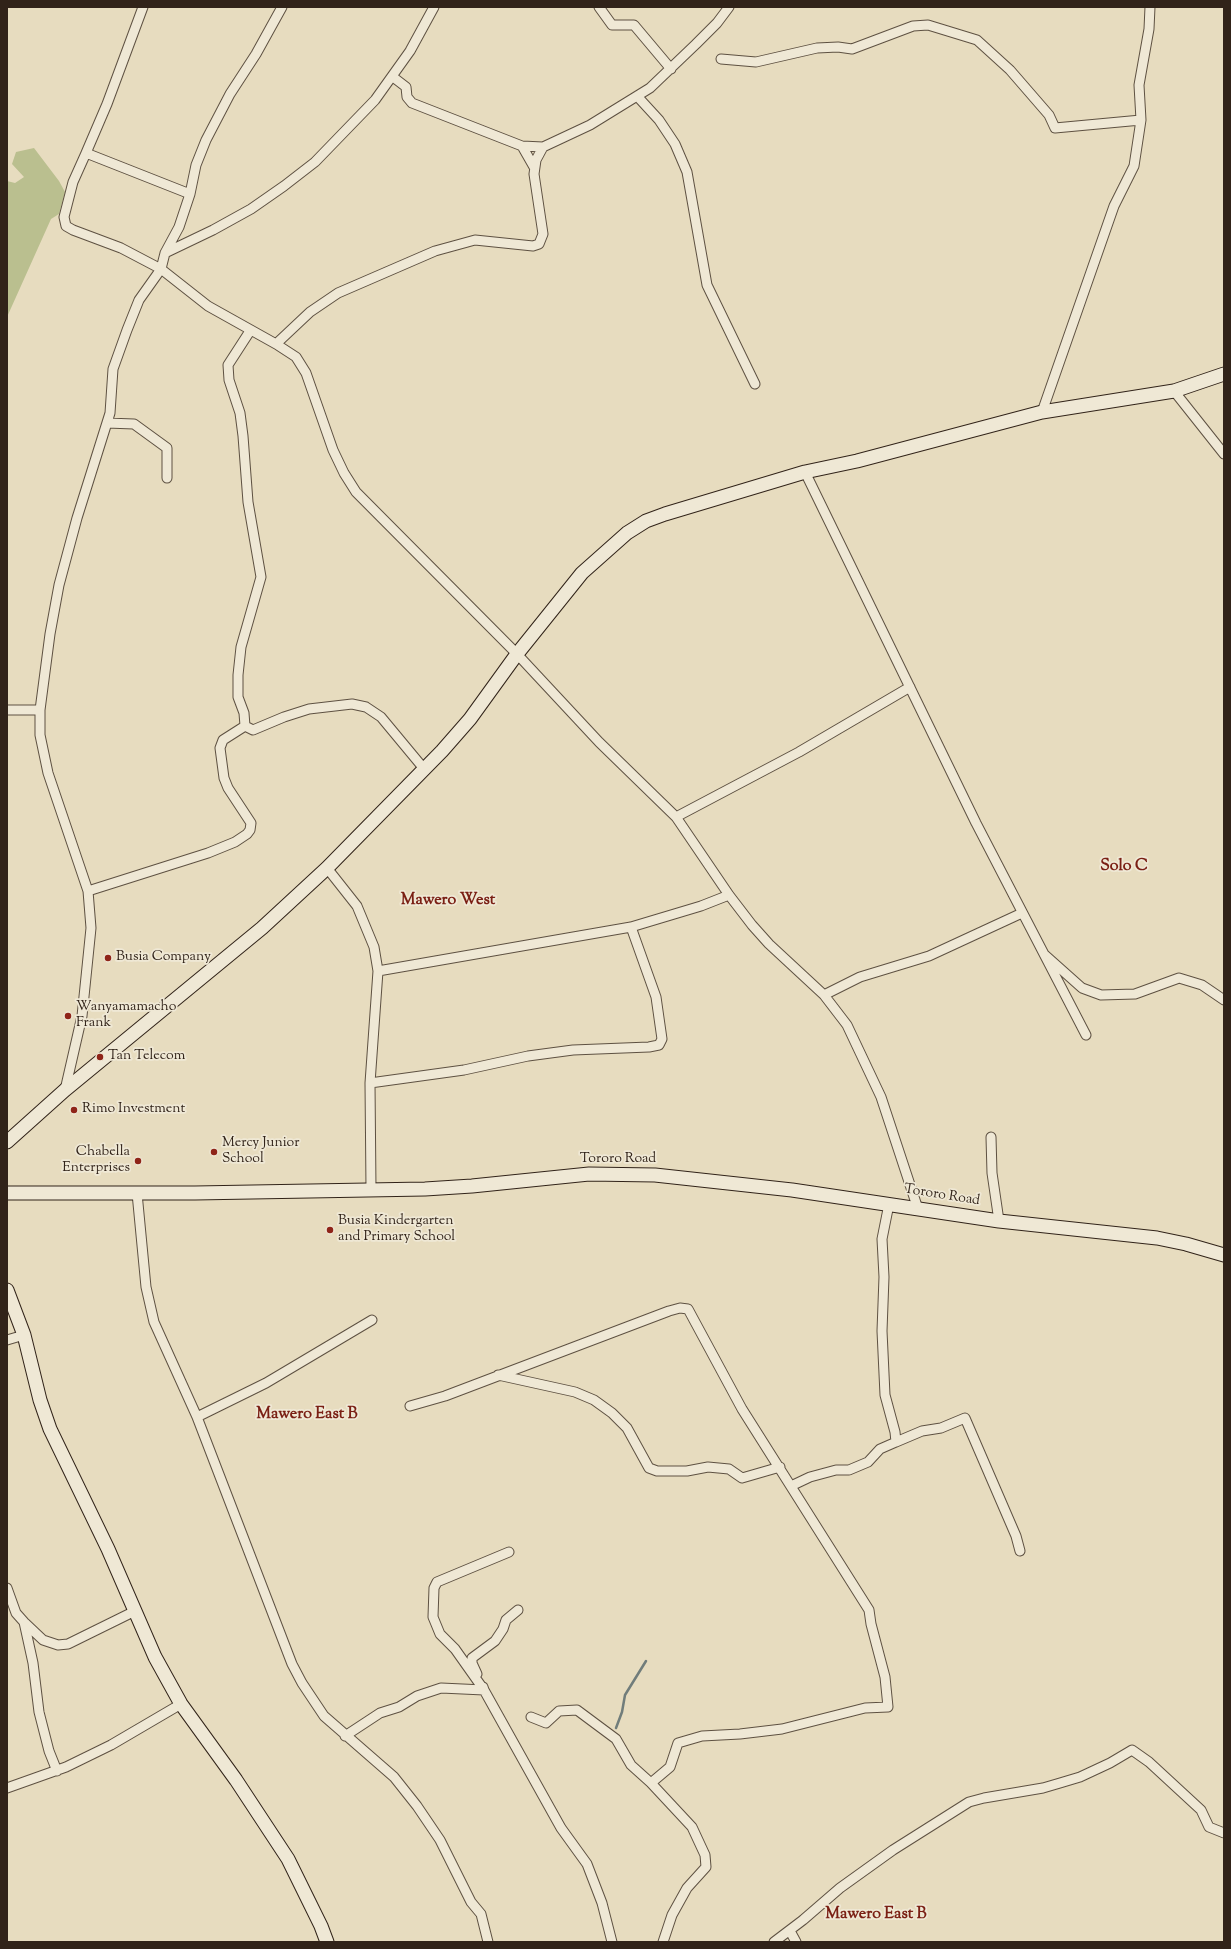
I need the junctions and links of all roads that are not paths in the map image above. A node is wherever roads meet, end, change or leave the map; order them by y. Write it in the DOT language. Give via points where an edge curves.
graph roads {
  1 [pos="143,7"];
  2 [pos="282,7"];
  3 [pos="434,7"];
  4 [pos="599,7"];
  5 [pos="729,7"];
  6 [pos="1150,7"];
  7 [pos="721,59"];
  8 [pos="671,69"];
  9 [pos="393,77"];
  10 [pos="637,96"];
  11 [pos="1141,120"];
  12 [pos="522,146"];
  13 [pos="543,147"];
  14 [pos="86,153"];
  15 [pos="534,167"];
  16 [pos="190,194"];
  17 [pos="165,253"];
  18 [pos="161,268"];
  19 [pos="250,331"];
  20 [pos="276,344"];
  21 [pos="1224,374"];
  22 [pos="755,384"];
  23 [pos="1174,391"];
  24 [pos="1042,412"];
  25 [pos="107,423"];
  26 [pos="1224,454"];
  27 [pos="805,472"];
  28 [pos="167,478"];
  29 [pos="517,654"];
  30 [pos="910,687"];
  31 [pos="7,710"];
  32 [pos="40,710"];
  33 [pos="245,726"];
  34 [pos="425,770"];
  35 [pos="676,817"];
  36 [pos="327,868"];
  37 [pos="88,891"];
  38 [pos="729,895"];
  39 [pos="1022,912"];
  40 [pos="631,927"];
  41 [pos="1041,951"];
  42 [pos="378,971"];
  43 [pos="824,995"];
  44 [pos="1224,1000"];
  45 [pos="1086,1035"];
  46 [pos="370,1083"];
  47 [pos="65,1090"];
  48 [pos="991,1137"];
  49 [pos="7,1142"];
  50 [pos="372,1189"];
  51 [pos="7,1193"];
  52 [pos="136,1194"];
  53 [pos="889,1204"];
  54 [pos="918,1209"];
  55 [pos="999,1221"];
  56 [pos="1224,1255"];
  57 [pos="7,1290"];
  58 [pos="372,1320"];
  59 [pos="24,1335"];
  60 [pos="7,1340"];
  61 [pos="498,1375"];
  62 [pos="410,1406"];
  63 [pos="197,1417"];
  64 [pos="896,1442"];
  65 [pos="780,1467"];
  66 [pos="791,1486"];
  67 [pos="1020,1551"];
  68 [pos="509,1552"];
  69 [pos="7,1588"];
  70 [pos="518,1610"];
  71 [pos="136,1611"];
  72 [pos="24,1622"];
  73 [pos="484,1690"];
  74 [pos="181,1704"];
  75 [pos="531,1717"];
  76 [pos="345,1736"];
  77 [pos="57,1771"];
  78 [pos="651,1783"];
  79 [pos="7,1788"];
  80 [pos="1224,1833"];
  81 [pos="790,1931"];
  82 [pos="327,1942"];
  83 [pos="488,1942"];
  84 [pos="612,1942"];
  85 [pos="663,1942"];
  86 [pos="774,1942"];
  87 [pos="796,1942"];
  1 -- 14 [label="street"];
  2 -- 16 [label="street" via="216,120 196,165"];
  3 -- 9 [label="street" via="410,52"];
  4 -- 8 [label="street" via="612,25 634,25"];
  5 -- 8 [label="street" via="717,23"];
  6 -- 11 [label="street" via="1139,85"];
  7 -- 11 [label="street" via="756,62 817,48 852,49 913,26 928,25 977,40 1010,70 1049,115 1055,128"];
  8 -- 10 [label="street"];
  9 -- 12 [label="street" via="406,87 407,97 412,103"];
  9 -- 17 [label="street" via="375,100 315,162 284,186 244,212"];
  10 -- 13 [label="street" via="590,125"];
  10 -- 22 [label="street" via="660,120 675,144 687,172 707,285"];
  11 -- 24 [label="street" via="1134,166 1114,206"];
  12 -- 13 [label="street"];
  12 -- 15 [label="street"];
  13 -- 15 [label="street"];
  14 -- 16 [label="street"];
  14 -- 18 [label="street" via="73,182 64,217 66,226 121,248"];
  15 -- 20 [label="street" via="543,234 539,244 533,246 475,240 440,249 338,293 310,312"];
  16 -- 17 [label="street" via="179,227"];
  17 -- 18 [label="street"];
  18 -- 19 [label="street" via="208,306"];
  18 -- 25 [label="street" via="139,300 113,369"];
  19 -- 20 [label="street"];
  19 -- 33 [label="street" via="228,365 229,380 240,413 248,502 261,577 241,647 238,697 244,713"];
  20 -- 29 [label="street" via="289,351 301,363 333,450 356,492"];
  21 -- 23 [label="main road"];
  23 -- 24 [label="main road"];
  23 -- 26 [label="street"];
  24 -- 27 [label="main road"];
  25 -- 28 [label="street" via="134,424 167,448"];
  25 -- 32 [label="street" via="59,585"];
  27 -- 29 [label="main road" via="666,514 646,521 627,533 582,573"];
  27 -- 30 [label="street"];
  29 -- 34 [label="main road" via="470,719"];
  29 -- 35 [label="street" via="594,736"];
  30 -- 35 [label="street" via="799,752"];
  30 -- 39 [label="street"];
  31 -- 32 [label="street"];
  32 -- 37 [label="street" via="40,735 48,773"];
  33 -- 34 [label="street" via="253,730 309,709 352,704 366,707 381,717"];
  33 -- 37 [label="street" via="224,740 220,748 228,788 251,823 247,834 208,853"];
  34 -- 36 [label="main road"];
  35 -- 38 [label="street"];
  36 -- 42 [label="street" via="357,906 374,947"];
  36 -- 47 [label="main road" via="256,932"];
  37 -- 47 [label="street" via="91,928 82,1016"];
  38 -- 40 [label="street" via="694,909"];
  38 -- 43 [label="street" via="769,944"];
  39 -- 41 [label="street"];
  39 -- 43 [label="street" via="929,956 860,977"];
  40 -- 42 [label="street"];
  40 -- 46 [label="street" via="656,997 662,1039 659,1045 573,1050 528,1056 464,1070"];
  41 -- 44 [label="street" via="1082,988 1101,995 1136,994 1179,978 1202,985"];
  41 -- 45 [label="street"];
  42 -- 46 [label="street"];
  43 -- 54 [label="street" via="851,1030 870,1071 889,1119"];
  46 -- 50 [label="street"];
  47 -- 49 [label="main road"];
  48 -- 55 [label="street" via="992,1173"];
  50 -- 52 [label="main road, Tororo Road"];
  50 -- 53 [label="main road, Tororo Road" via="448,1188 559,1176 627,1174 705,1180"];
  51 -- 52 [label="main road, Tororo Road"];
  52 -- 63 [label="street" via="150,1309"];
  53 -- 54 [label="main road, Tororo Road"];
  53 -- 64 [label="street" via="882,1239 882,1331 885,1394"];
  54 -- 55 [label="main road, Tororo Road"];
  55 -- 56 [label="main road, Tororo Road" via="1157,1238"];
  57 -- 59 [label="main road"];
  58 -- 63 [label="street" via="280,1375"];
  59 -- 60 [label="street"];
  59 -- 71 [label="main road" via="50,1429"];
  61 -- 62 [label="street" via="445,1396"];
  61 -- 65 [label="street" via="575,1392 594,1400 627,1428 649,1468 656,1471 687,1471 708,1466 729,1469 742,1478"];
  61 -- 65 [label="street" via="669,1311 688,1309 742,1409"];
  63 -- 76 [label="street" via="292,1664 324,1716"];
  64 -- 66 [label="street" via="880,1449 868,1462 849,1470 836,1470 810,1477"];
  64 -- 67 [label="street" via="964,1418 1016,1536"];
  65 -- 66 [label="street"];
  66 -- 78 [label="street" via="869,1610 888,1707 865,1708 782,1729 702,1736 678,1743 670,1767"];
  68 -- 73 [label="street" via="437,1582 434,1588 433,1617 440,1634 455,1649"];
  69 -- 72 [label="street" via="16,1613"];
  70 -- 73 [label="street" via="506,1620 495,1640 472,1658 472,1664"];
  71 -- 72 [label="street" via="63,1645 43,1640"];
  71 -- 74 [label="main road" via="155,1657"];
  72 -- 77 [label="street" via="33,1663 39,1712"];
  73 -- 76 [label="street" via="441,1688 380,1713"];
  73 -- 84 [label="street" via="561,1828 587,1864 602,1903"];
  74 -- 77 [label="street" via="100,1751"];
  74 -- 82 [label="main road" via="254,1805 288,1859"];
  75 -- 78 [label="street" via="546,1723 559,1711 577,1710 616,1739 631,1765"];
  76 -- 83 [label="street" via="394,1777 417,1806 440,1840 471,1902 481,1914"];
  77 -- 79 [label="street"];
  78 -- 85 [label="street" via="692,1827 705,1855 706,1867 687,1888 672,1915"];
  80 -- 81 [label="street" via="1209,1826 1202,1810 1132,1750 1073,1779 1043,1788 1000,1794 969,1802 893,1850 840,1888"];
  81 -- 86 [label="street"];
  81 -- 87 [label="street"];
}
